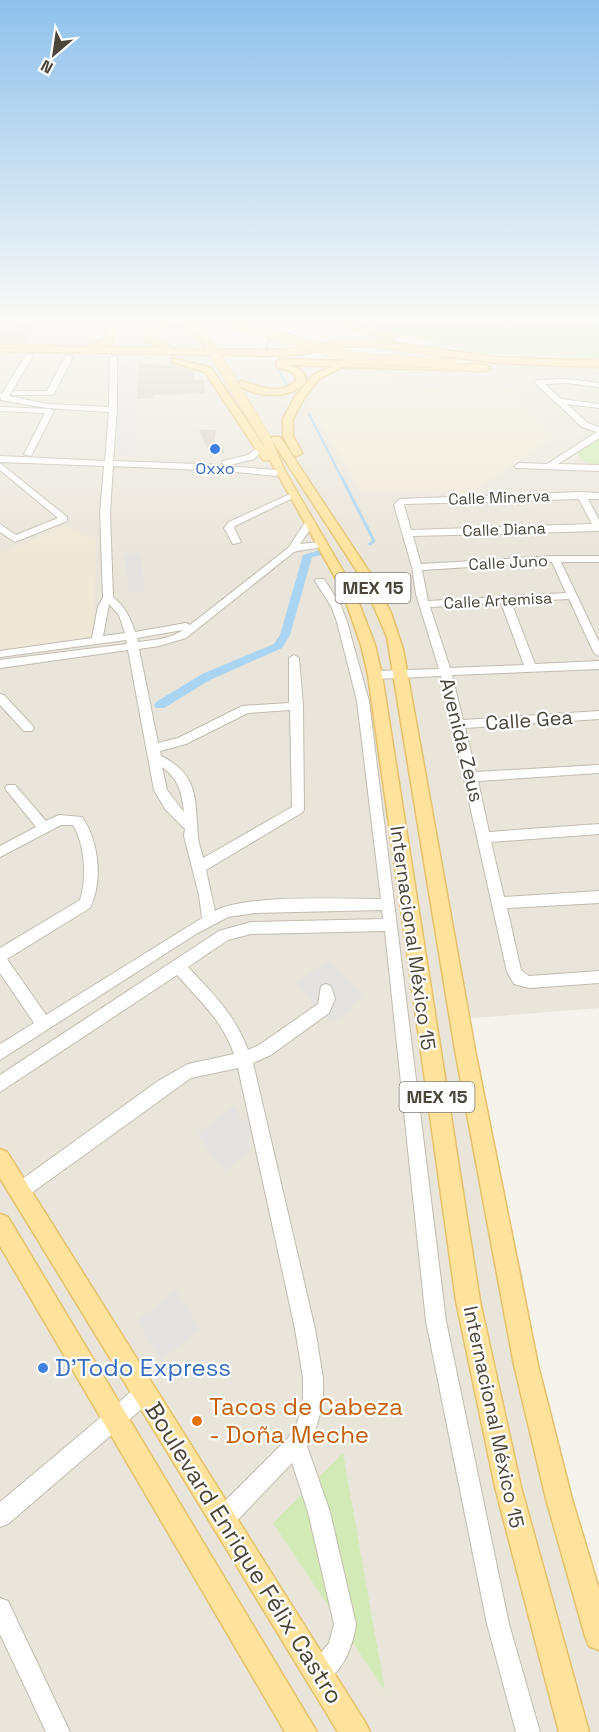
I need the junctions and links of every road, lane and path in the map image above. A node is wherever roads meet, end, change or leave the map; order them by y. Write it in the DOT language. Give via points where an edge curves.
graph roads {
  1 [pos="23,400"];
  2 [pos="113,400"];
  3 [pos="233,400"];
  4 [pos="243,400"];
  5 [pos="250,400"];
  6 [pos="298,400"];
  7 [pos="558,401"];
  8 [pos="599,406"];
  9 [pos="0,407"];
  10 [pos="113,410"];
  11 [pos="599,430"];
  12 [pos="599,434"];
  13 [pos="268,442"];
  14 [pos="571,451"];
  15 [pos="0,453"];
  16 [pos="28,454"];
  17 [pos="0,459"];
  18 [pos="108,460"];
  19 [pos="0,466"];
  20 [pos="519,466"];
  21 [pos="548,467"];
  22 [pos="584,468"];
  23 [pos="599,468"];
  24 [pos="290,482"];
  25 [pos="581,495"];
  26 [pos="599,496"];
  27 [pos="400,502"];
  28 [pos="310,522"];
  29 [pos="0,527"];
  30 [pos="599,527"];
  31 [pos="408,533"];
  32 [pos="236,542"];
  33 [pos="321,545"];
  34 [pos="291,550"];
  35 [pos="555,559"];
  36 [pos="599,560"];
  37 [pos="417,567"];
  38 [pos="320,580"];
  39 [pos="572,596"];
  40 [pos="108,598"];
  41 [pos="505,600"];
  42 [pos="424,604"];
  43 [pos="599,620"];
  44 [pos="584,621"];
  45 [pos="97,640"];
  46 [pos="132,641"];
  47 [pos="599,653"];
  48 [pos="0,654"];
  49 [pos="294,658"];
  50 [pos="0,664"];
  51 [pos="599,665"];
  52 [pos="531,669"];
  53 [pos="400,673"];
  54 [pos="446,673"];
  55 [pos="375,675"];
  56 [pos="0,698"];
  57 [pos="297,706"];
  58 [pos="599,715"];
  59 [pos="459,724"];
  60 [pos="27,728"];
  61 [pos="155,754"];
  62 [pos="599,769"];
  63 [pos="472,777"];
  64 [pos="11,788"];
  65 [pos="192,827"];
  66 [pos="44,828"];
  67 [pos="599,829"];
  68 [pos="485,837"];
  69 [pos="0,852"];
  70 [pos="200,867"];
  71 [pos="599,897"];
  72 [pos="498,903"];
  73 [pos="387,904"];
  74 [pos="209,919"];
  75 [pos="391,925"];
  76 [pos="0,955"];
  77 [pos="0,961"];
  78 [pos="178,966"];
  79 [pos="599,977"];
  80 [pos="326,991"];
  81 [pos="44,1024"];
  82 [pos="0,1053"];
  83 [pos="244,1059"];
  84 [pos="0,1084"];
  85 [pos="0,1159"];
  86 [pos="20,1191"];
  87 [pos="0,1225"];
  88 [pos="145,1393"];
  89 [pos="114,1418"];
  90 [pos="296,1444"];
  91 [pos="0,1516"];
  92 [pos="222,1520"];
  93 [pos="0,1609"];
  94 [pos="599,1635"];
  95 [pos="320,1673"];
  96 [pos="58,1732"];
  97 [pos="302,1732"];
  98 [pos="356,1732"];
  99 [pos="528,1732"];
  100 [pos="574,1732"];
  1 -- 10 [label="street" via="47,406"];
  2 -- 10 [label="street"];
  3 -- 13 [label="main road"];
  4 -- 13 [label="main road, Internacional México 15 / MEX 15, bridge"];
  5 -- 13 [label="main road, Internacional México 15 / MEX 15"];
  6 -- 24 [label="main road" via="288,419 288,436 306,469"];
  7 -- 8 [label="street"];
  7 -- 11 [label="street" via="585,425"];
  9 -- 16 [label="street" via="50,411"];
  10 -- 18 [label="street"];
  12 -- 14 [label="street"];
  13 -- 18 [label="street" via="251,457 231,462"];
  13 -- 24 [label="main road, Internacional México 15 / MEX 15"];
  13 -- 24 [label="main road, Internacional México 15 / MEX 15"];
  14 -- 21 [label="street"];
  14 -- 22 [label="street"];
  15 -- 16 [label="street"];
  16 -- 18 [label="street"];
  17 -- 18 [label="street"];
  18 -- 24 [label="street"];
  18 -- 40 [label="street"];
  19 -- 29 [label="street" via="64,519 15,539"];
  20 -- 21 [label="street"];
  21 -- 22 [label="street"];
  22 -- 23 [label="street"];
  24 -- 28 [label="main road, Internacional México 15 / MEX 15"];
  24 -- 32 [label="street" via="232,524 229,528"];
  24 -- 53 [label="main road, Internacional México 15 / MEX 15" via="346,543 380,601 399,651"];
  25 -- 26 [label="street, Calle Minerva"];
  25 -- 27 [label="street, Calle Minerva"];
  25 -- 30 [label="street"];
  27 -- 31 [label="street, Avenida Zeus"];
  28 -- 33 [label="main road, Internacional México 15 / MEX 15"];
  28 -- 34 [label="street"];
  30 -- 31 [label="street, Calle Diana"];
  31 -- 37 [label="street, Avenida Zeus"];
  33 -- 34 [label="street"];
  33 -- 55 [label="main road, Internacional México 15 / MEX 15" via="348,590"];
  34 -- 46 [label="street" via="182,636 159,643"];
  35 -- 36 [label="street, Calle Juno"];
  35 -- 37 [label="street, Calle Juno"];
  35 -- 39 [label="street"];
  37 -- 42 [label="street, Avenida Zeus"];
  38 -- 73 [label="street" via="342,622 363,701"];
  39 -- 41 [label="street, Calle Artemisa"];
  39 -- 44 [label="street"];
  40 -- 45 [label="street"];
  40 -- 46 [label="street" via="124,615"];
  41 -- 42 [label="street, Calle Artemisa"];
  41 -- 52 [label="street"];
  42 -- 54 [label="street, Avenida Zeus"];
  43 -- 44 [label="street"];
  44 -- 47 [label="street"];
  45 -- 46 [label="street"];
  45 -- 48 [label="street"];
  46 -- 50 [label="street"];
  46 -- 61 [label="street"];
  49 -- 57 [label="street"];
  51 -- 52 [label="street"];
  52 -- 54 [label="street"];
  53 -- 54 [label="street"];
  53 -- 55 [label="street"];
  53 -- 94 [label="main road, Internacional México 15 / MEX 15" via="465,1050 526,1365 559,1499"];
  54 -- 59 [label="street, Avenida Zeus"];
  55 -- 100 [label="main road, Internacional México 15 / MEX 15" via="468,1301 508,1487"];
  56 -- 60 [label="street"];
  57 -- 61 [label="street" via="250,707"];
  57 -- 70 [label="street" via="298,809"];
  58 -- 59 [label="street, Calle Gea"];
  59 -- 63 [label="street, Avenida Zeus"];
  61 -- 65 [label="street" via="159,789 174,811"];
  61 -- 65 [label="street" via="183,779"];
  62 -- 63 [label="street"];
  63 -- 68 [label="street, Avenida Zeus"];
  64 -- 66 [label="street"];
  65 -- 70 [label="street"];
  66 -- 69 [label="street"];
  66 -- 76 [label="street" via="66,818 77,820 84,827 91,882 89,899 78,910"];
  67 -- 68 [label="street"];
  68 -- 72 [label="street, Avenida Zeus"];
  70 -- 74 [label="street"];
  71 -- 72 [label="street"];
  72 -- 79 [label="street, Avenida Zeus" via="519,979 529,982"];
  73 -- 74 [label="street" via="237,909"];
  73 -- 75 [label="street"];
  74 -- 81 [label="street"];
  75 -- 78 [label="street" via="243,929 215,940"];
  75 -- 99 [label="street" via="436,1321 498,1624"];
  77 -- 81 [label="street"];
  78 -- 83 [label="street" via="233,1029"];
  78 -- 84 [label="street"];
  80 -- 83 [label="street" via="324,1008 265,1050"];
  81 -- 82 [label="street"];
  83 -- 86 [label="street" via="188,1071"];
  83 -- 90 [label="street" via="313,1378 311,1412"];
  85 -- 86 [label="main road, Boulevard Enrique Félix Castro"];
  86 -- 88 [label="main road, Boulevard Enrique Félix Castro"];
  87 -- 89 [label="main road, Boulevard Enrique Félix Castro"];
  88 -- 89 [label="street"];
  88 -- 92 [label="main road, Boulevard Enrique Félix Castro"];
  89 -- 91 [label="street"];
  89 -- 97 [label="main road, Boulevard Enrique Félix Castro"];
  90 -- 92 [label="street"];
  90 -- 95 [label="street" via="319,1512 345,1624 340,1648"];
  92 -- 95 [label="main road, Boulevard Enrique Félix Castro"];
  93 -- 96 [label="street"];
  95 -- 98 [label="main road, Boulevard Enrique Félix Castro"];
}
